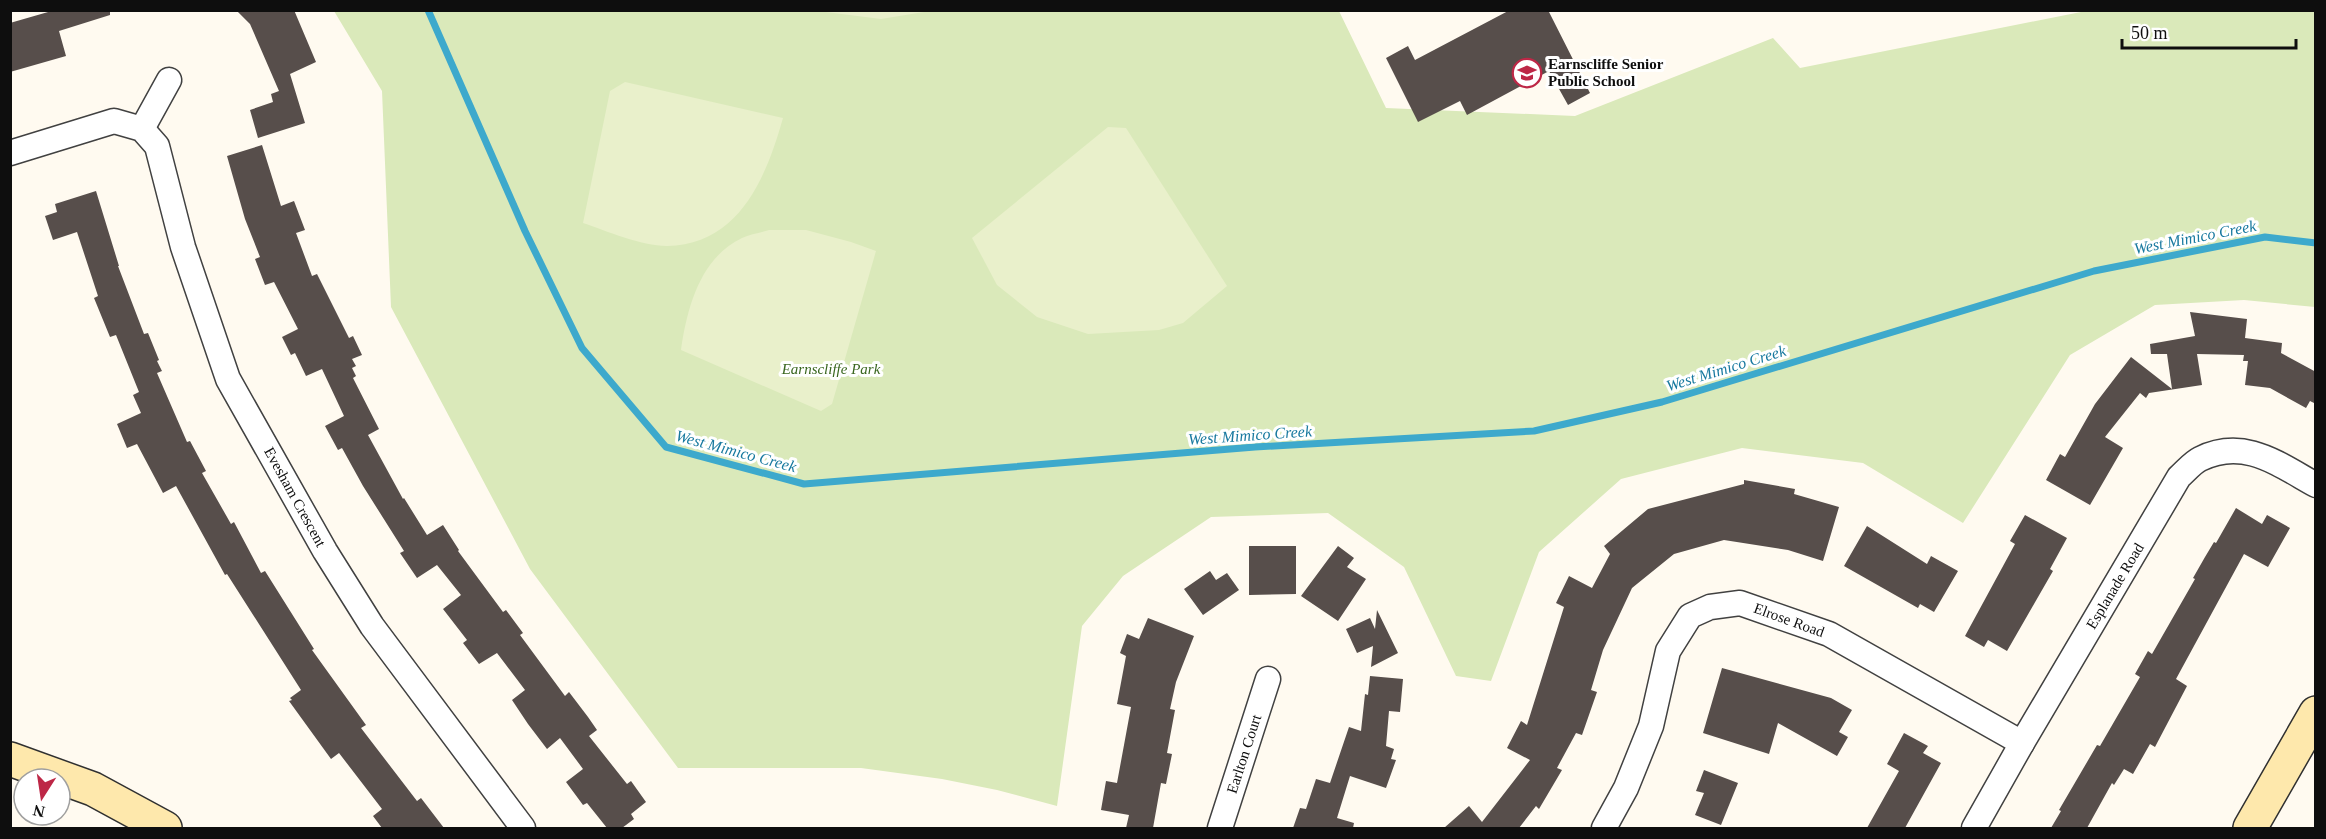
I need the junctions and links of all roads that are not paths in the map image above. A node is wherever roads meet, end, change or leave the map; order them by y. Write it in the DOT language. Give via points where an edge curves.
graph roads {
  1 [pos="169,80"];
  2 [pos="142,129"];
  3 [pos="10,153"];
  4 [pos="2316,485"];
  5 [pos="1268,679"];
  6 [pos="2316,713"];
  7 [pos="2022,743"];
  8 [pos="10,759"];
  9 [pos="165,828"];
  10 [pos="523,828"];
  11 [pos="1220,828"];
  12 [pos="1604,828"];
  13 [pos="1974,828"];
  14 [pos="2250,828"];
  1 -- 2 [label="street"];
  2 -- 3 [label="street" via="114,121"];
  2 -- 10 [label="street, Evesham Crescent" via="157,146 183,247 228,378 372,626"];
  4 -- 7 [label="street, Esplanade Road" via="2246,450 2224,450 2198,460 2179,477"];
  5 -- 11 [label="street, Earlton Court"];
  6 -- 14 [label="street"];
  7 -- 12 [label="street, Elrose Road" via="1829,634 1740,603 1710,607 1690,616 1668,651 1651,726 1626,788"];
  7 -- 13 [label="street, Esplanade Road"];
  8 -- 9 [label="street" via="93,789"];
}
